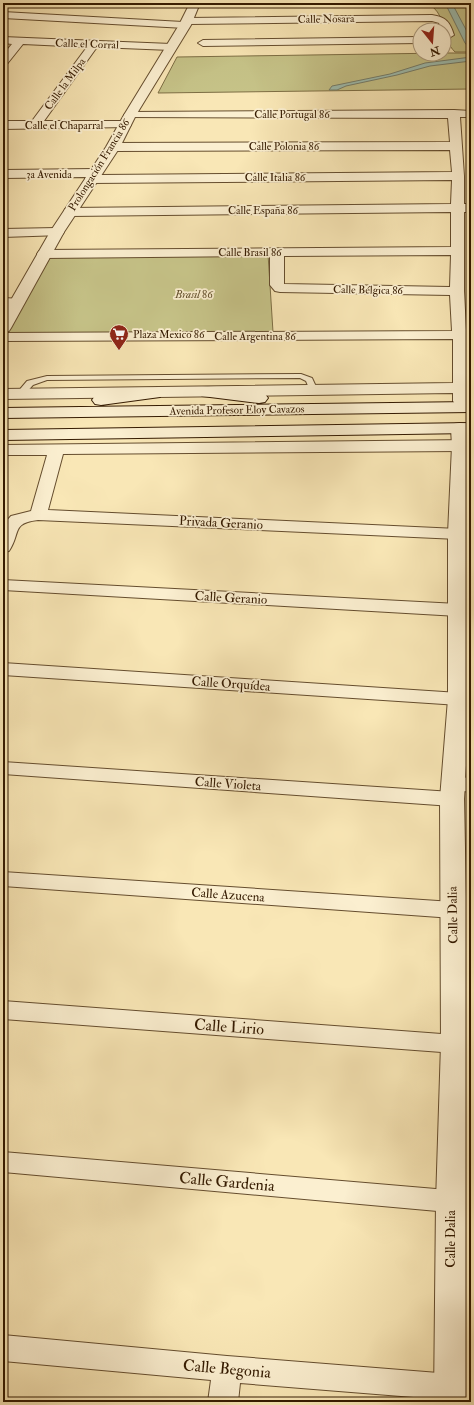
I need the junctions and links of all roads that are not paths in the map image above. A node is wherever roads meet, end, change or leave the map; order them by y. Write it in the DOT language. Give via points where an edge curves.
graph roads {
  1 [pos="195,3"];
  2 [pos="3,16"];
  3 [pos="444,22"];
  4 [pos="186,23"];
  5 [pos="3,40"];
  6 [pos="412,40"];
  7 [pos="20,41"];
  8 [pos="203,43"];
  9 [pos="94,44"];
  10 [pos="171,47"];
  11 [pos="3,62"];
  12 [pos="454,113"];
  13 [pos="471,114"];
  14 [pos="127,120"];
  15 [pos="3,124"];
  16 [pos="36,124"];
  17 [pos="456,146"];
  18 [pos="113,147"];
  19 [pos="3,174"];
  20 [pos="93,176"];
  21 [pos="458,176"];
  22 [pos="457,208"];
  23 [pos="471,208"];
  24 [pos="70,212"];
  25 [pos="57,232"];
  26 [pos="3,233"];
  27 [pos="456,250"];
  28 [pos="277,252"];
  29 [pos="44,254"];
  30 [pos="457,291"];
  31 [pos="3,302"];
  32 [pos="18,302"];
  33 [pos="3,328"];
  34 [pos="460,335"];
  35 [pos="3,336"];
  36 [pos="461,388"];
  37 [pos="314,391"];
  38 [pos="208,392"];
  39 [pos="154,393"];
  40 [pos="3,394"];
  41 [pos="20,394"];
  42 [pos="345,408"];
  43 [pos="8,413"];
  44 [pos="466,427"];
  45 [pos="3,434"];
  46 [pos="3,450"];
  47 [pos="56,450"];
  48 [pos="38,515"];
  49 [pos="458,534"];
  50 [pos="3,547"];
  51 [pos="3,585"];
  52 [pos="458,610"];
  53 [pos="3,669"];
  54 [pos="459,699"];
  55 [pos="3,768"];
  56 [pos="459,789"];
  57 [pos="3,879"];
  58 [pos="453,910"];
  59 [pos="3,1010"];
  60 [pos="454,1044"];
  61 [pos="3,1162"];
  62 [pos="461,1203"];
  63 [pos="3,1348"];
  64 [pos="227,1369"];
  65 [pos="451,1395"];
  66 [pos="223,1402"];
  1 -- 4 [label="street, Prolongación Francia 86"];
  2 -- 4 [label="street"];
  3 -- 4 [label="street, Calle Nosara" via="432,18"];
  4 -- 10 [label="street, Prolongación Francia 86"];
  5 -- 7 [label="street, Calle el Corral"];
  6 -- 8 [label="street, Calle Nosara"];
  7 -- 9 [label="street, Calle el Corral"];
  7 -- 11 [label="street"];
  9 -- 10 [label="street, Calle el Corral"];
  9 -- 16 [label="street, Calle la Milpa"];
  10 -- 14 [label="street, Prolongación Francia 86"];
  12 -- 13 [label="street, Calle Portugal 86"];
  12 -- 14 [label="street, Calle Portugal 86"];
  12 -- 17 [label="street"];
  14 -- 16 [label="street, Calle el Chaparral"];
  14 -- 18 [label="street, Prolongación Francia 86"];
  15 -- 16 [label="street, Calle el Chaparral"];
  17 -- 18 [label="street, Calle Polonia 86"];
  17 -- 21 [label="street"];
  18 -- 20 [label="street, Prolongación Francia 86"];
  19 -- 20 [label="street, 3a Avenida"];
  20 -- 21 [label="street, Calle Italia 86"];
  20 -- 24 [label="street, Prolongación Francia 86"];
  21 -- 22 [label="street"];
  22 -- 23 [label="street, Calle España 86"];
  22 -- 24 [label="street, Calle España 86"];
  22 -- 27 [label="street"];
  24 -- 25 [label="street, Prolongación Francia 86"];
  25 -- 26 [label="street"];
  25 -- 29 [label="street, Prolongación Francia 86"];
  27 -- 28 [label="street, Calle Brasil 86"];
  27 -- 30 [label="street"];
  28 -- 29 [label="street, Calle Brasil 86"];
  28 -- 30 [label="street, Calle Bélgica 86" via="278,288"];
  29 -- 32 [label="street, Prolongación Francia 86"];
  30 -- 34 [label="street"];
  31 -- 32 [label="street"];
  32 -- 33 [label="street, Prolongación Francia 86"];
  34 -- 35 [label="street, Calle Argentina 86"];
  34 -- 36 [label="street"];
  36 -- 37 [label="street"];
  36 -- 44 [label="street"];
  37 -- 38 [label="street"];
  37 -- 41 [label="lane" via="309,380 301,376 95,377 39,379 30,383"];
  38 -- 39 [label="street"];
  38 -- 42 [label="street"];
  39 -- 41 [label="street"];
  39 -- 43 [label="street"];
  40 -- 41 [label="street"];
  42 -- 43 [label="street, Avenida Profesor Eloy Cavazos"];
  42 -- 44 [label="street, Avenida Profesor Eloy Cavazos"];
  44 -- 45 [label="street, Avenida Profesor Eloy Cavazos"];
  44 -- 47 [label="street"];
  44 -- 49 [label="street, Calle Dalia"];
  46 -- 47 [label="street"];
  47 -- 48 [label="street"];
  48 -- 49 [label="street, Privada Geranio"];
  48 -- 50 [label="street, Privada Geranio" via="20,516 14,521"];
  49 -- 52 [label="street, Calle Dalia"];
  51 -- 52 [label="street, Calle Geranio"];
  52 -- 54 [label="street, Calle Dalia"];
  53 -- 54 [label="street, Calle Orquídea"];
  54 -- 56 [label="street, Calle Dalia"];
  55 -- 56 [label="street, Calle Violeta"];
  56 -- 58 [label="street, Calle Dalia"];
  57 -- 58 [label="street, Calle Azucena"];
  58 -- 60 [label="street, Calle Dalia"];
  59 -- 60 [label="street, Calle Lirio"];
  60 -- 62 [label="street, Calle Dalia"];
  61 -- 62 [label="street, Calle Gardenia"];
  62 -- 65 [label="street, Calle Dalia"];
  63 -- 64 [label="street, Calle Begonia"];
  64 -- 65 [label="street, Calle Begonia"];
  64 -- 66 [label="street"];
}
